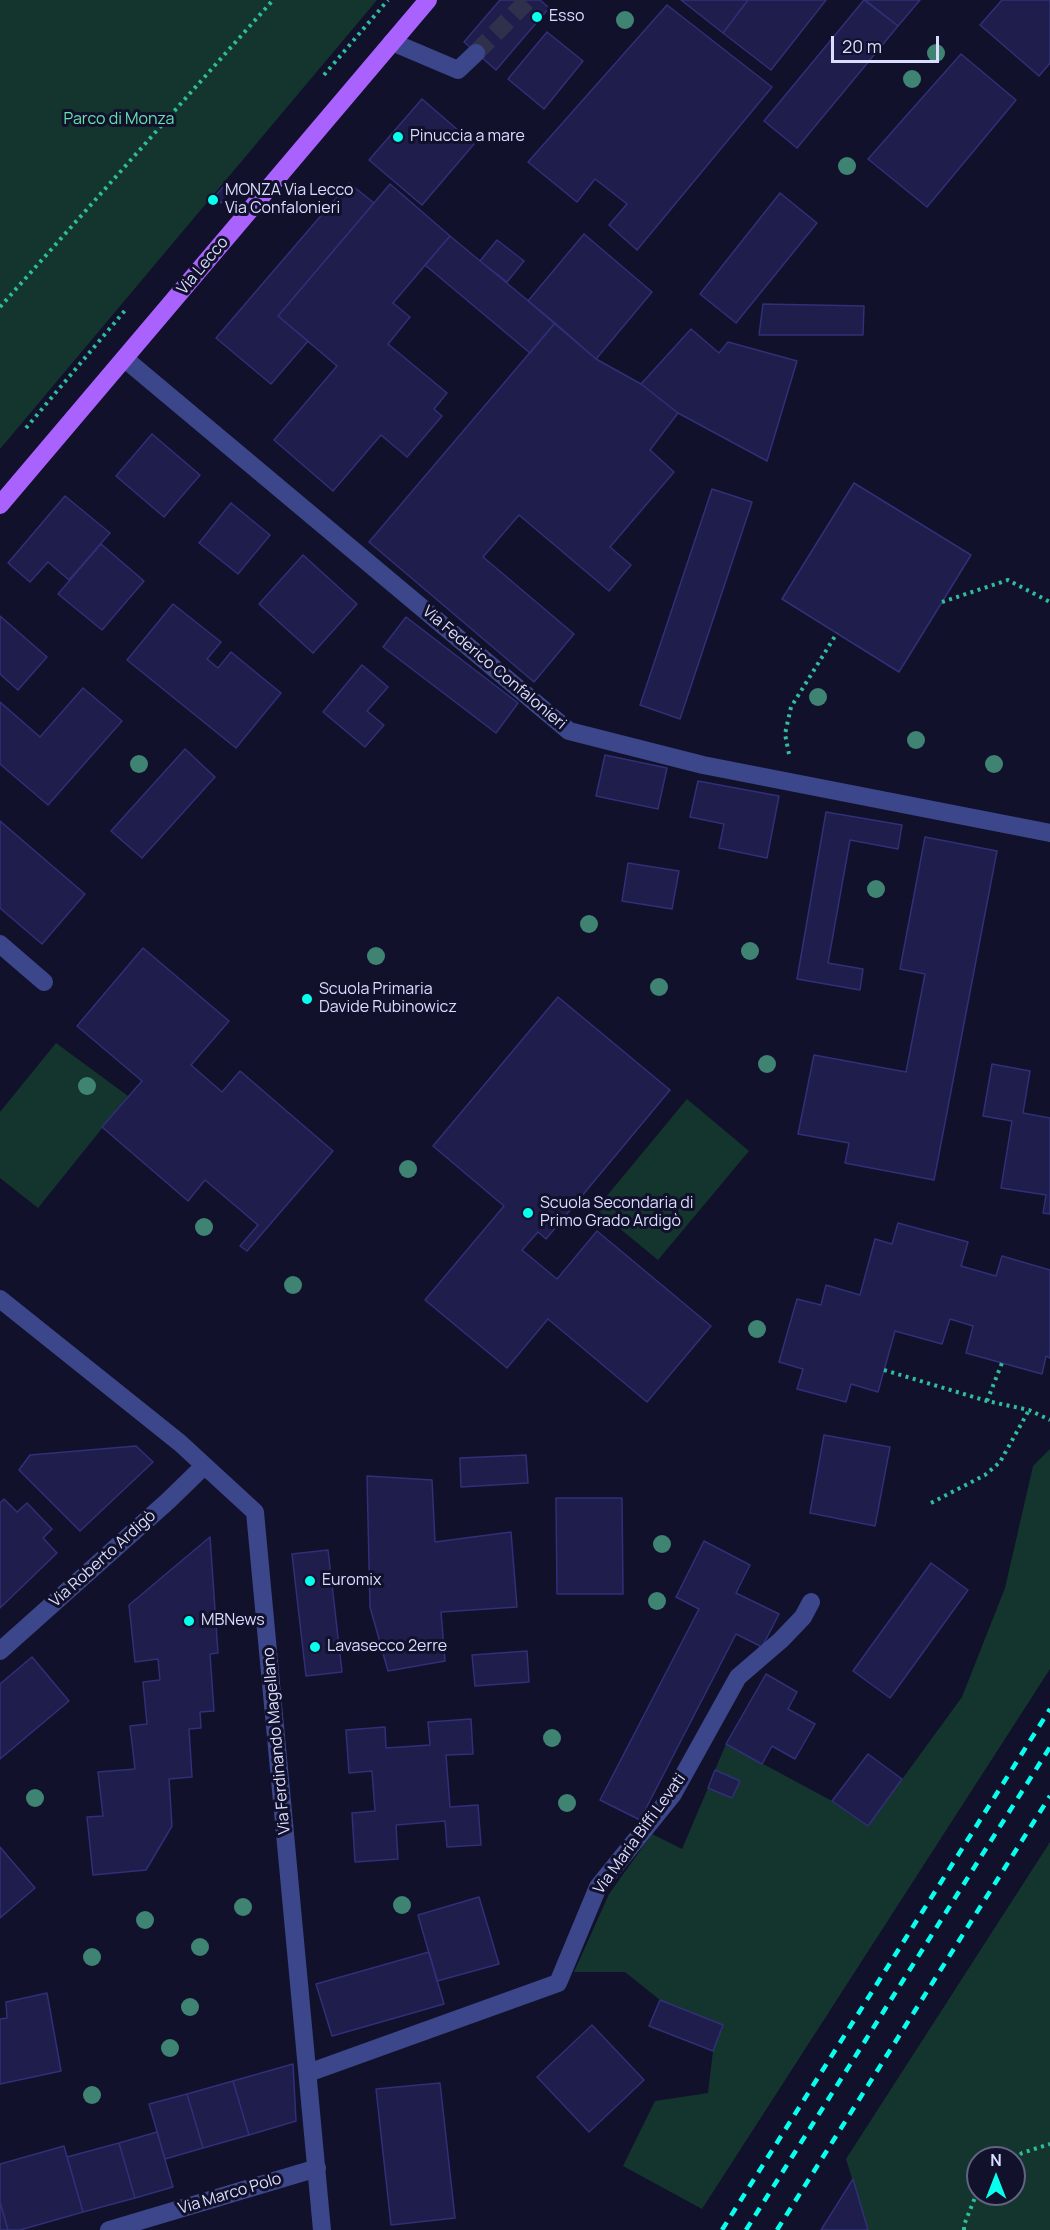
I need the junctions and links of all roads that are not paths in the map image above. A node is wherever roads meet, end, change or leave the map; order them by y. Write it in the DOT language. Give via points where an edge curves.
graph roads {
  1 [pos="428,0"];
  2 [pos="392,42"];
  3 [pos="476,52"];
  4 [pos="125,358"];
  5 [pos="0,505"];
  6 [pos="1050,833"];
  7 [pos="0,944"];
  8 [pos="44,982"];
  9 [pos="0,1299"];
  10 [pos="204,1466"];
  11 [pos="811,1602"];
  12 [pos="0,1651"];
  13 [pos="308,2073"];
  14 [pos="317,2168"];
  15 [pos="109,2230"];
  16 [pos="322,2230"];
  1 -- 2 [label="main road, Via Lecco"];
  2 -- 3 [label="street" via="458,70"];
  2 -- 4 [label="main road, Via Lecco"];
  4 -- 5 [label="main road, Via Lecco"];
  4 -- 6 [label="street, Via Federico Confalonieri" via="569,731 703,765"];
  7 -- 8 [label="street"];
  9 -- 10 [label="street, Via Ferdinando Magellano"];
  10 -- 12 [label="street, Via Roberto Ardigò"];
  10 -- 13 [label="street, Via Ferdinando Magellano" via="255,1512"];
  11 -- 13 [label="street, Via Maria Biffi Levati" via="788,1633 738,1677 673,1794 598,1887 558,1983"];
  13 -- 14 [label="street, Via Ferdinando Magellano"];
  14 -- 15 [label="street, Via Marco Polo"];
  14 -- 16 [label="street, Via Ferdinando Magellano"];
}
